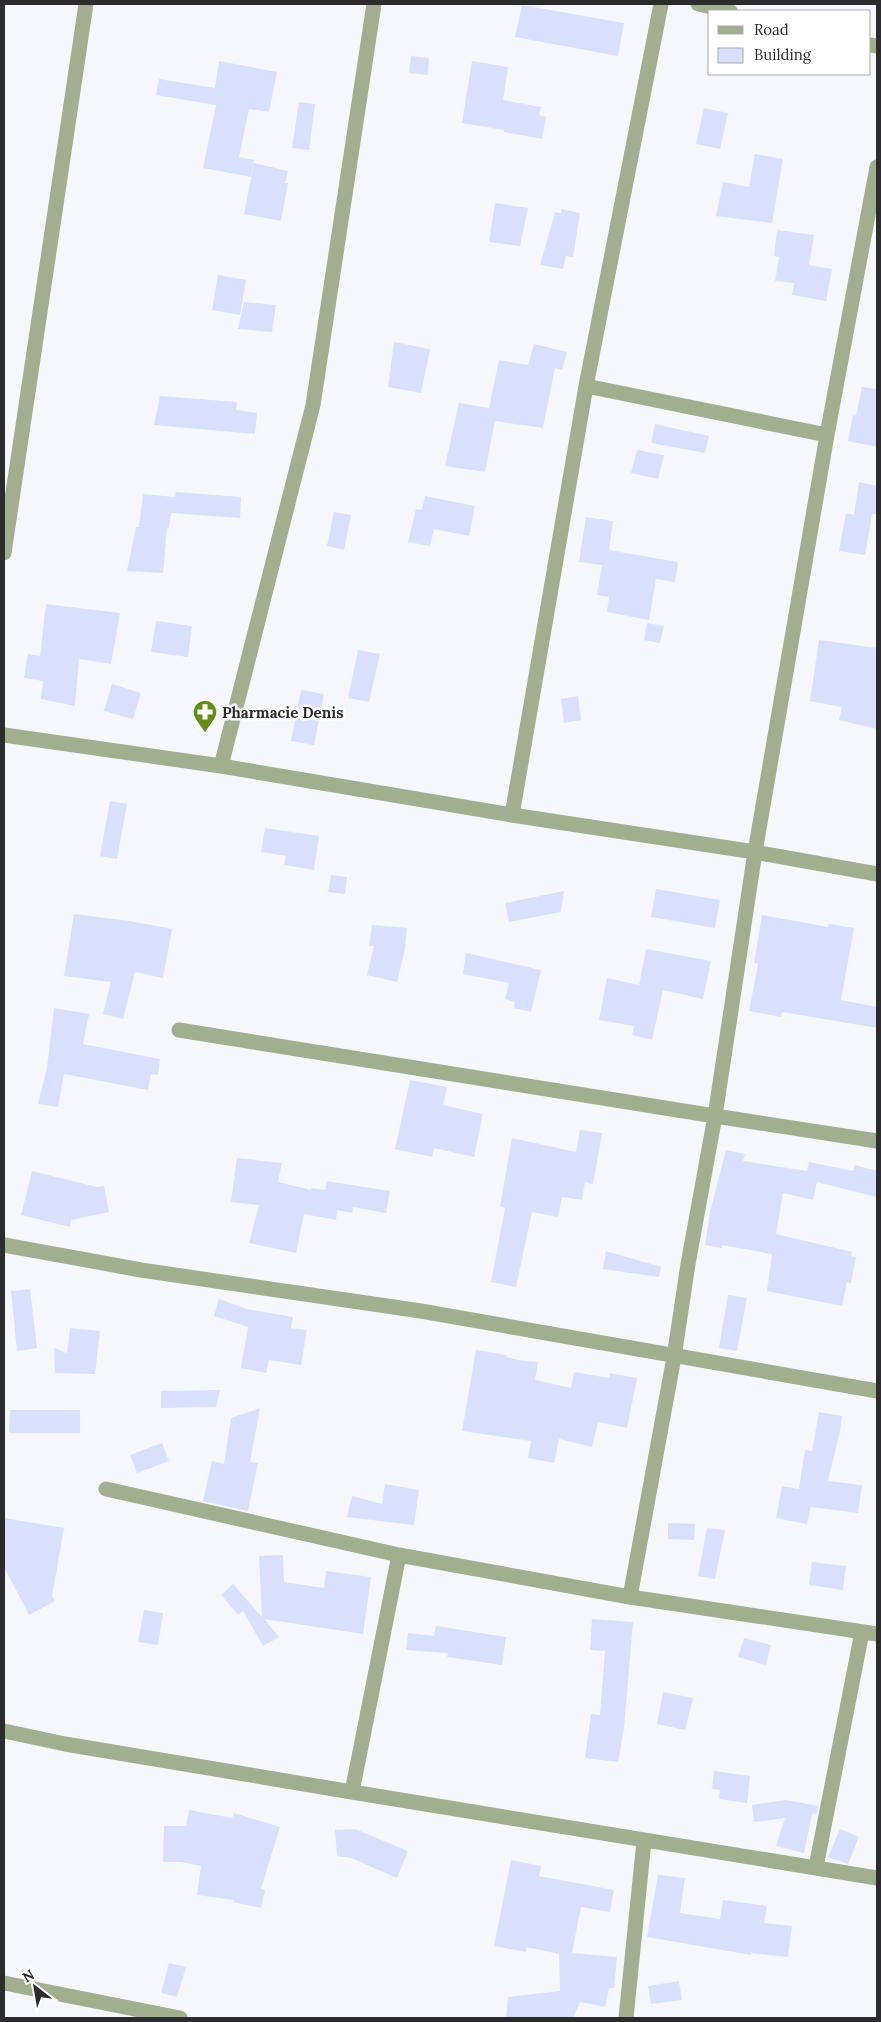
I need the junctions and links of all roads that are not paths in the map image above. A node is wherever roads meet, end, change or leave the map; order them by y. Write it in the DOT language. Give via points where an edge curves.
graph roads {
  1 [pos="86,4"];
  2 [pos="374,4"];
  3 [pos="661,4"];
  4 [pos="698,4"];
  5 [pos="725,10"];
  6 [pos="877,167"];
  7 [pos="872,231"];
  8 [pos="586,386"];
  9 [pos="827,435"];
  10 [pos="4,553"];
  11 [pos="4,735"];
  12 [pos="221,766"];
  13 [pos="512,815"];
  14 [pos="755,852"];
  15 [pos="877,874"];
  16 [pos="179,1030"];
  17 [pos="715,1116"];
  18 [pos="877,1140"];
  19 [pos="4,1246"];
  20 [pos="674,1357"];
  21 [pos="877,1391"];
  22 [pos="106,1489"];
  23 [pos="398,1555"];
  24 [pos="630,1597"];
  25 [pos="870,1633"];
  26 [pos="4,1731"];
  27 [pos="352,1792"];
  28 [pos="644,1841"];
  29 [pos="816,1867"];
  30 [pos="877,1878"];
  31 [pos="4,1983"];
  32 [pos="180,2018"];
  33 [pos="626,2018"];
  1 -- 10 [label="street"];
  2 -- 12 [label="street" via="314,405"];
  3 -- 8 [label="street"];
  4 -- 5 [label="street"];
  6 -- 7 [label="street"];
  7 -- 9 [label="street"];
  8 -- 9 [label="street"];
  8 -- 13 [label="street"];
  9 -- 14 [label="street"];
  11 -- 12 [label="street"];
  12 -- 13 [label="street"];
  13 -- 14 [label="street"];
  14 -- 15 [label="street"];
  14 -- 17 [label="street"];
  16 -- 17 [label="street"];
  17 -- 18 [label="street"];
  17 -- 20 [label="street"];
  19 -- 20 [label="street" via="141,1270 421,1311"];
  20 -- 21 [label="street"];
  20 -- 24 [label="street"];
  22 -- 23 [label="street"];
  23 -- 24 [label="street"];
  23 -- 27 [label="street"];
  24 -- 25 [label="street"];
  25 -- 29 [label="street"];
  26 -- 27 [label="street"];
  27 -- 28 [label="street"];
  28 -- 29 [label="street"];
  28 -- 33 [label="street"];
  29 -- 30 [label="street"];
  31 -- 32 [label="street"];
}
